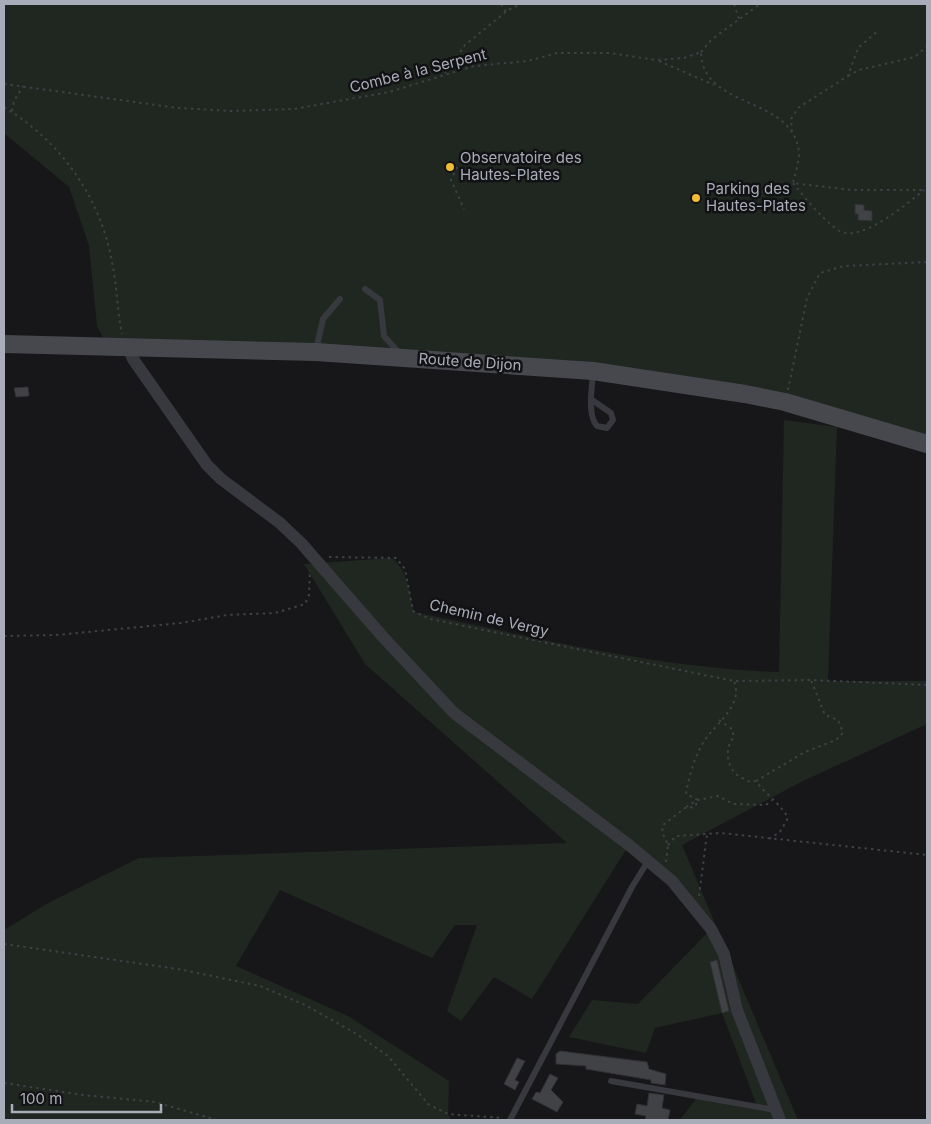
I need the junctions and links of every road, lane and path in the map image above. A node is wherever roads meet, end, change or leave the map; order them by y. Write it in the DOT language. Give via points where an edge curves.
graph roads {
  1 [pos="501,4"];
  2 [pos="521,4"];
  3 [pos="734,4"];
  4 [pos="760,4"];
  5 [pos="506,12"];
  6 [pos="739,20"];
  7 [pos="879,30"];
  8 [pos="927,46"];
  9 [pos="701,52"];
  10 [pos="656,60"];
  11 [pos="444,74"];
  12 [pos="848,76"];
  13 [pos="4,84"];
  14 [pos="715,85"];
  15 [pos="23,86"];
  16 [pos="4,107"];
  17 [pos="12,112"];
  18 [pos="792,132"];
  19 [pos="457,167"];
  20 [pos="793,183"];
  21 [pos="926,190"];
  22 [pos="762,192"];
  23 [pos="464,209"];
  24 [pos="927,262"];
  25 [pos="365,289"];
  26 [pos="340,299"];
  27 [pos="4,344"];
  28 [pos="128,347"];
  29 [pos="316,352"];
  30 [pos="402,357"];
  31 [pos="593,372"];
  32 [pos="592,400"];
  33 [pos="785,402"];
  34 [pos="927,444"];
  35 [pos="315,557"];
  36 [pos="4,636"];
  37 [pos="811,680"];
  38 [pos="734,681"];
  39 [pos="927,685"];
  40 [pos="719,720"];
  41 [pos="756,781"];
  42 [pos="698,800"];
  43 [pos="772,800"];
  44 [pos="707,834"];
  45 [pos="769,839"];
  46 [pos="668,845"];
  47 [pos="927,854"];
  48 [pos="649,861"];
  49 [pos="665,874"];
  50 [pos="699,897"];
  51 [pos="4,944"];
  52 [pos="611,1082"];
  53 [pos="4,1083"];
  54 [pos="778,1115"];
  55 [pos="510,1119"];
  56 [pos="217,1120"];
  1 -- 5 [label="path"];
  2 -- 5 [label="path"];
  3 -- 6 [label="path"];
  4 -- 6 [label="path"];
  5 -- 11 [label="path" via="465,46"];
  6 -- 9 [label="path" via="711,40"];
  7 -- 12 [label="path" via="858,48"];
  8 -- 12 [label="path" via="915,57 858,70"];
  9 -- 10 [label="path, Combe à la Serpent" via="684,58"];
  9 -- 14 [label="path" via="701,65"];
  10 -- 11 [label="path, Combe à la Serpent" via="610,53 557,53 528,61 474,66"];
  10 -- 14 [label="path"];
  11 -- 15 [label="path, Combe à la Serpent" via="389,92 294,109 231,111 178,108"];
  12 -- 18 [label="path" via="798,108 791,119"];
  13 -- 15 [label="path, Combe à la Serpent"];
  14 -- 18 [label="path" via="753,103"];
  15 -- 17 [label="path"];
  16 -- 17 [label="path"];
  17 -- 28 [label="path" via="61,154 90,198 109,245 121,332"];
  18 -- 20 [label="path" via="799,153"];
  19 -- 23 [label="path" via="451,180"];
  20 -- 21 [label="path" via="850,190"];
  20 -- 21 [label="path" via="839,231 852,234 890,217"];
  20 -- 22 [label="path"];
  24 -- 33 [label="path" via="844,266 820,273 807,298"];
  25 -- 30 [label="lane" via="380,300 384,336"];
  26 -- 29 [label="lane" via="323,319"];
  27 -- 28 [label="main road, Route de Dijon"];
  28 -- 29 [label="main road, Route de Dijon"];
  28 -- 35 [label="street" via="207,465 280,523"];
  29 -- 30 [label="main road, Route de Dijon"];
  30 -- 31 [label="main road, Route de Dijon"];
  31 -- 32 [label="lane"];
  31 -- 33 [label="main road, Route de Dijon" via="710,387"];
  32 -- 32 [label="lane" via="595,424 607,428 613,420 611,413"];
  33 -- 34 [label="main road, Route de Dijon"];
  35 -- 36 [label="path" via="311,563 310,595 305,604 275,613 227,615 181,623 56,635"];
  35 -- 38 [label="path, Chemin de Vergy" via="396,558 406,570 413,611 430,619"];
  35 -- 48 [label="street" via="454,713"];
  37 -- 38 [label="path, Chemin de Vergy"];
  37 -- 39 [label="path, Chemin de Vergy"];
  37 -- 41 [label="path" via="825,715 838,720 843,733 836,740 805,752"];
  38 -- 40 [label="path" via="738,690 736,698 727,714"];
  40 -- 41 [label="path" via="732,729 734,736 728,742 727,754 734,772 750,782"];
  40 -- 42 [label="path" via="702,744 690,774 686,794"];
  41 -- 43 [label="path"];
  42 -- 43 [label="path" via="718,796 733,804 766,805"];
  42 -- 46 [label="path" via="695,807 685,808 663,825 662,832"];
  43 -- 45 [label="path" via="782,807 788,818 780,832"];
  44 -- 45 [label="path"];
  44 -- 46 [label="path" via="676,836"];
  44 -- 50 [label="path"];
  45 -- 47 [label="path"];
  46 -- 49 [label="path"];
  48 -- 49 [label="street"];
  48 -- 55 [label="lane"];
  49 -- 54 [label="street" via="711,929 724,954 737,1010"];
  51 -- 55 [label="path" via="178,970 260,986 305,1005 388,1056 428,1104 448,1114"];
  52 -- 54 [label="lane"];
  53 -- 56 [label="path" via="155,1102"];
}
